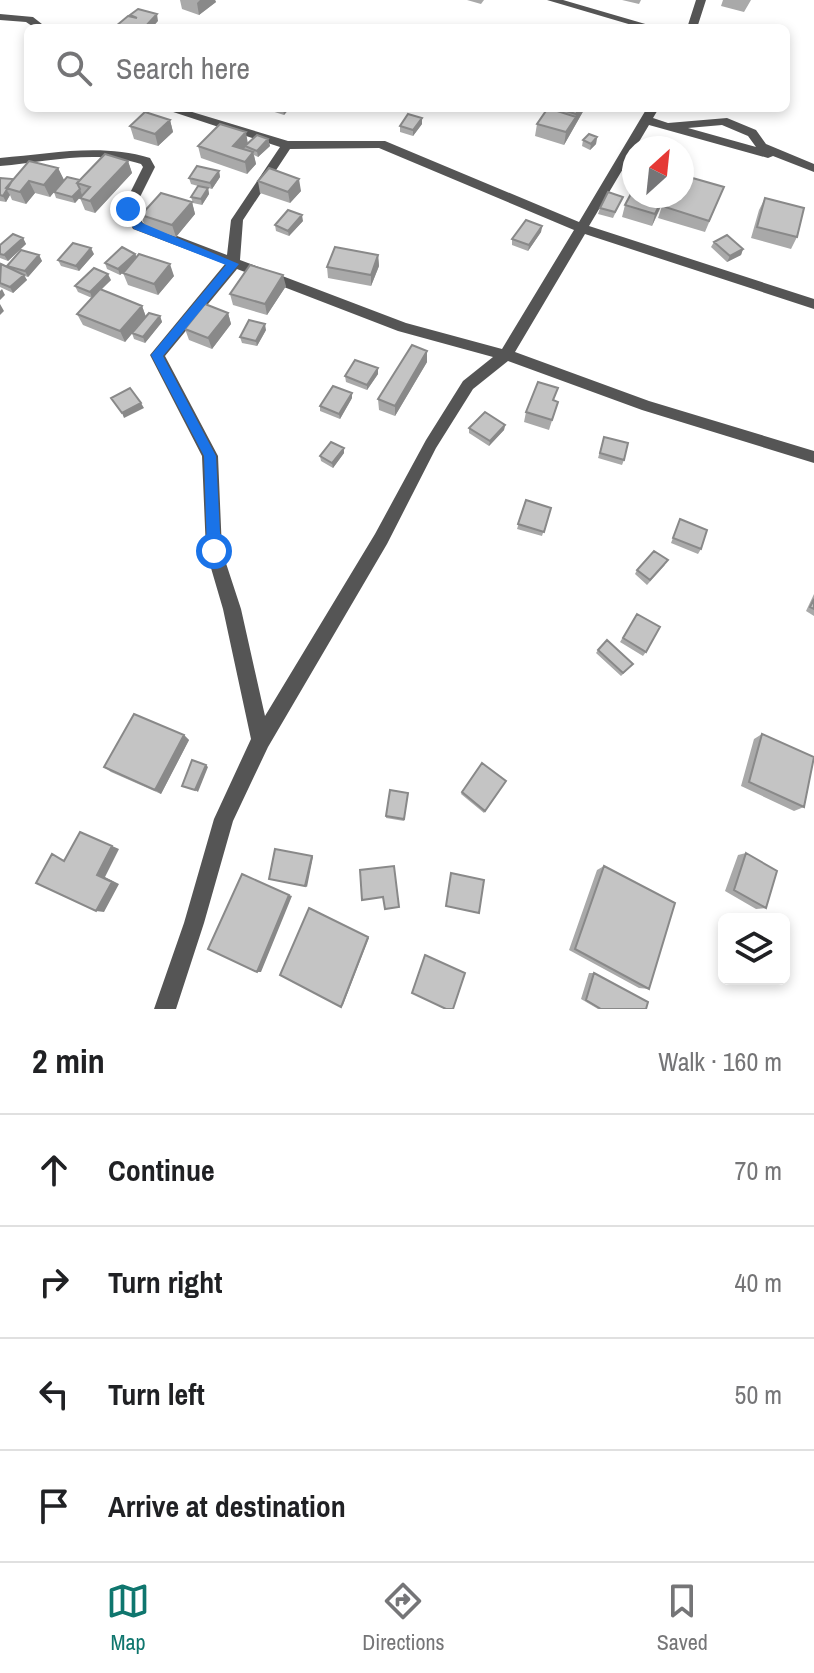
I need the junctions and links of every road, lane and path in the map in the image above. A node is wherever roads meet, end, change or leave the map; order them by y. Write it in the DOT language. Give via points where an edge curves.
graph roads {
  1 [pos="552,0"];
  2 [pos="701,0"];
  3 [pos="0,17"];
  4 [pos="36,24"];
  5 [pos="639,24"];
  6 [pos="693,24"];
  7 [pos="180,112"];
  8 [pos="650,114"];
  9 [pos="669,126"];
  10 [pos="287,145"];
  11 [pos="0,162"];
  12 [pos="793,162"];
  13 [pos="814,168"];
  14 [pos="582,228"];
  15 [pos="233,264"];
  16 [pos="814,304"];
  17 [pos="506,355"];
  18 [pos="814,457"];
  19 [pos="261,740"];
  20 [pos="165,1009"];
  1 -- 5 [label="street"];
  2 -- 6 [label="street"];
  3 -- 4 [label="street"];
  7 -- 10 [label="street"];
  8 -- 9 [label="street"];
  8 -- 14 [label="street"];
  9 -- 12 [label="street"];
  9 -- 12 [label="street" via="723,121 752,133 762,147"];
  10 -- 14 [label="street" via="381,144"];
  10 -- 15 [label="street" via="237,220"];
  11 -- 15 [label="street" via="96,154 132,155 146,161 149,167 128,209 138,226"];
  12 -- 13 [label="street"];
  14 -- 16 [label="street"];
  14 -- 17 [label="street"];
  15 -- 17 [label="street" via="403,327"];
  15 -- 19 [label="street" via="157,355 210,456 214,551"];
  17 -- 18 [label="street" via="647,406"];
  17 -- 19 [label="street" via="468,385"];
  19 -- 20 [label="street" via="224,819"];
}
